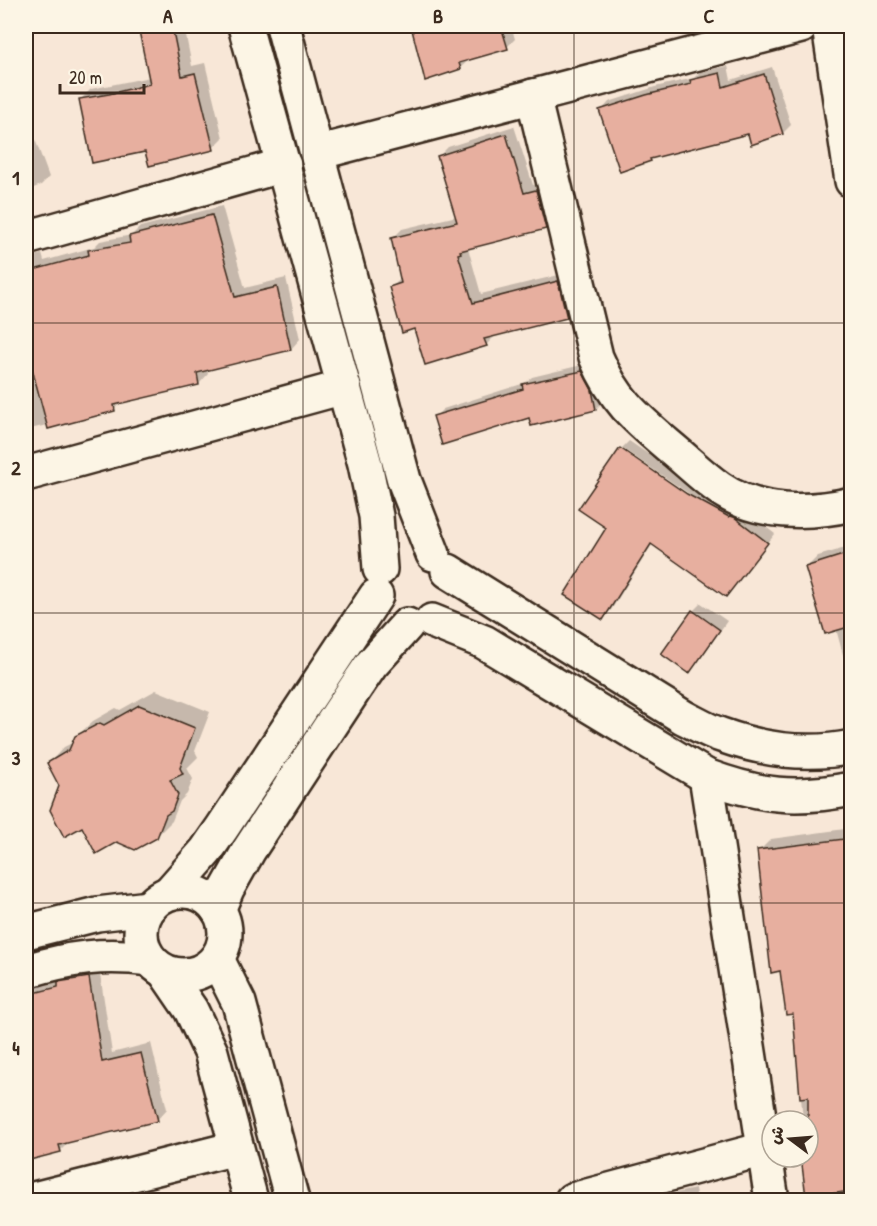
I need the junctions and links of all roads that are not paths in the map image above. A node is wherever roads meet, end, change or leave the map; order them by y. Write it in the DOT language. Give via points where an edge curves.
graph roads {
  1 [pos="245,26"];
  2 [pos="283,26"];
  3 [pos="801,26"];
  4 [pos="829,26"];
  5 [pos="533,96"];
  6 [pos="317,153"];
  7 [pos="284,165"];
  8 [pos="852,181"];
  9 [pos="26,238"];
  10 [pos="344,387"];
  11 [pos="26,474"];
  12 [pos="852,504"];
  13 [pos="441,563"];
  14 [pos="378,583"];
  15 [pos="420,623"];
  16 [pos="852,747"];
  17 [pos="706,776"];
  18 [pos="852,789"];
  19 [pos="159,900"];
  20 [pos="218,910"];
  21 [pos="26,932"];
  22 [pos="217,959"];
  23 [pos="157,965"];
  24 [pos="26,971"];
  25 [pos="760,1123"];
  26 [pos="236,1148"];
  27 [pos="760,1150"];
  28 [pos="767,1169"];
  29 [pos="30,1200"];
  30 [pos="251,1200"];
  31 [pos="292,1200"];
  32 [pos="572,1200"];
  33 [pos="772,1200"];
  1 -- 7 [label="street"];
  2 -- 6 [label="street"];
  3 -- 5 [label="street"];
  4 -- 8 [label="street"];
  5 -- 6 [label="street"];
  5 -- 12 [label="street" via="596,357 616,396 635,418 721,490 772,508 799,512"];
  6 -- 13 [label="street" via="404,480"];
  7 -- 9 [label="street"];
  7 -- 10 [label="street"];
  10 -- 11 [label="street"];
  10 -- 14 [label="street" via="371,490"];
  13 -- 14 [label="street" via="421,549 397,552 387,559"];
  13 -- 15 [label="street" via="452,585 450,599 443,612"];
  13 -- 16 [label="street" via="683,717 719,735 798,752"];
  14 -- 15 [label="street" via="380,606 387,615 396,622"];
  14 -- 19 [label="street" via="222,828 194,865"];
  15 -- 17 [label="street" via="476,638 501,651"];
  15 -- 20 [label="street" via="383,651 356,687 238,869"];
  17 -- 18 [label="street" via="744,790 782,796"];
  17 -- 25 [label="street"];
  19 -- 20 [label="street" via="183,890 209,899"];
  19 -- 21 [label="street"];
  19 -- 23 [label="street" via="142,920 141,934 143,947"];
  20 -- 22 [label="street" via="225,940"];
  22 -- 23 [label="street" via="198,973 187,975 176,975"];
  22 -- 31 [label="street" via="239,1003"];
  23 -- 24 [label="street" via="101,956"];
  23 -- 26 [label="street" via="191,1010 206,1042"];
  26 -- 29 [label="street"];
  26 -- 30 [label="street"];
  27 -- 32 [label="street"];
  28 -- 33 [label="street"];
}
